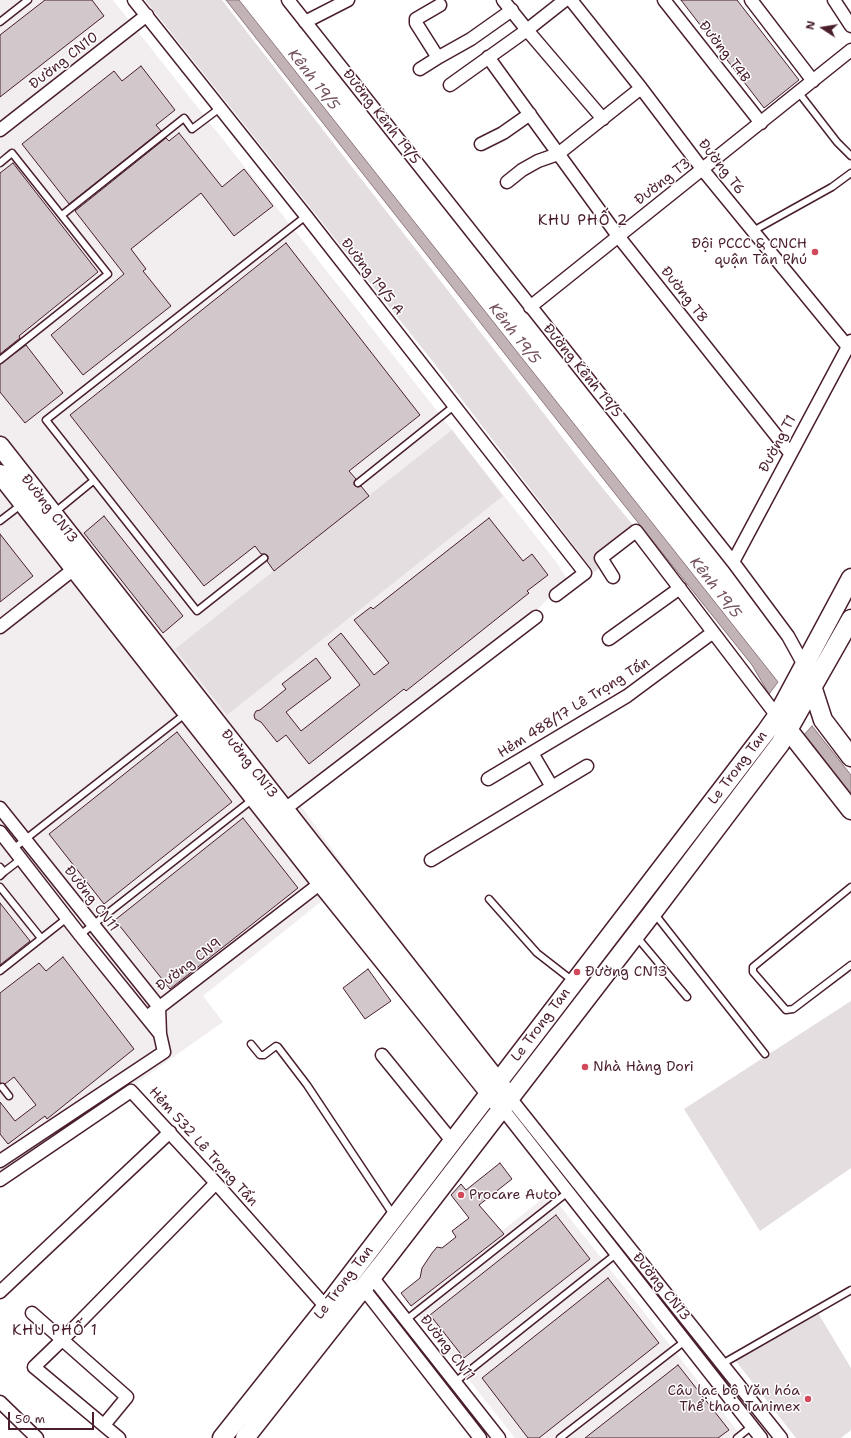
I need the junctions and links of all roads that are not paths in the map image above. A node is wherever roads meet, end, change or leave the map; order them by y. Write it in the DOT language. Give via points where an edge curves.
graph roads {
  1 [pos="28,0"];
  2 [pos="134,0"];
  3 [pos="288,0"];
  4 [pos="348,0"];
  5 [pos="504,0"];
  6 [pos="565,0"];
  7 [pos="571,0"];
  8 [pos="664,0"];
  9 [pos="752,0"];
  10 [pos="834,0"];
  11 [pos="442,2"];
  12 [pos="512,10"];
  13 [pos="147,15"];
  14 [pos="0,22"];
  15 [pos="305,22"];
  16 [pos="851,26"];
  17 [pos="527,30"];
  18 [pos="851,50"];
  19 [pos="439,57"];
  20 [pos="488,57"];
  21 [pos="420,68"];
  22 [pos="813,81"];
  23 [pos="450,85"];
  24 [pos="641,88"];
  25 [pos="799,93"];
  26 [pos="220,108"];
  27 [pos="530,114"];
  28 [pos="604,119"];
  29 [pos="761,123"];
  30 [pos="0,130"];
  31 [pos="481,144"];
  32 [pos="558,154"];
  33 [pos="851,156"];
  34 [pos="0,163"];
  35 [pos="703,170"];
  36 [pos="851,173"];
  37 [pos="507,182"];
  38 [pos="62,215"];
  39 [pos="306,216"];
  40 [pos="753,232"];
  41 [pos="618,236"];
  42 [pos="530,307"];
  43 [pos="850,345"];
  44 [pos="0,360"];
  45 [pos="454,406"];
  46 [pos="0,446"];
  47 [pos="790,453"];
  48 [pos="0,474"];
  49 [pos="93,480"];
  50 [pos="358,483"];
  51 [pos="23,503"];
  52 [pos="53,514"];
  53 [pos="0,521"];
  54 [pos="88,558"];
  55 [pos="264,558"];
  56 [pos="733,562"];
  57 [pos="74,570"];
  58 [pos="613,578"];
  59 [pos="851,578"];
  60 [pos="680,588"];
  61 [pos="556,595"];
  62 [pos="536,617"];
  63 [pos="851,619"];
  64 [pos="0,627"];
  65 [pos="712,633"];
  66 [pos="609,639"];
  67 [pos="804,665"];
  68 [pos="813,689"];
  69 [pos="187,713"];
  70 [pos="777,716"];
  71 [pos="789,731"];
  72 [pos="532,753"];
  73 [pos="851,757"];
  74 [pos="587,766"];
  75 [pos="488,780"];
  76 [pos="552,787"];
  77 [pos="261,792"];
  78 [pos="0,808"];
  79 [pos="285,809"];
  80 [pos="851,810"];
  81 [pos="0,832"];
  82 [pos="25,839"];
  83 [pos="13,849"];
  84 [pos="21,859"];
  85 [pos="431,860"];
  86 [pos="1,872"];
  87 [pos="327,878"];
  88 [pos="0,886"];
  89 [pos="851,887"];
  90 [pos="489,899"];
  91 [pos="653,912"];
  92 [pos="67,918"];
  93 [pos="92,925"];
  94 [pos="80,935"];
  95 [pos="635,935"];
  96 [pos="41,938"];
  97 [pos="851,965"];
  98 [pos="0,971"];
  99 [pos="574,982"];
  100 [pos="687,997"];
  101 [pos="159,1008"];
  102 [pos="146,1017"];
  103 [pos="160,1034"];
  104 [pos="251,1044"];
  105 [pos="765,1054"];
  106 [pos="382,1055"];
  107 [pos="2,1087"];
  108 [pos="494,1088"];
  109 [pos="9,1096"];
  110 [pos="506,1103"];
  111 [pos="170,1132"];
  112 [pos="452,1141"];
  113 [pos="0,1160"];
  114 [pos="0,1180"];
  115 [pos="216,1183"];
  116 [pos="568,1192"];
  117 [pos="395,1217"];
  118 [pos="616,1254"];
  119 [pos="636,1255"];
  120 [pos="624,1264"];
  121 [pos="368,1283"];
  122 [pos="851,1290"];
  123 [pos="0,1292"];
  124 [pos="326,1307"];
  125 [pos="32,1313"];
  126 [pos="406,1320"];
  127 [pos="63,1339"];
  128 [pos="684,1340"];
  129 [pos="722,1364"];
  130 [pos="455,1382"];
  131 [pos="2,1404"];
  132 [pos="104,1425"];
  133 [pos="752,1426"];
  134 [pos="37,1438"];
  135 [pos="119,1438"];
  136 [pos="222,1438"];
  137 [pos="245,1438"];
  138 [pos="480,1438"];
  139 [pos="499,1438"];
  140 [pos="560,1438"];
  141 [pos="737,1438"];
  142 [pos="762,1438"];
  143 [pos="781,1438"];
  1 -- 14 [label="lane"];
  2 -- 13 [label="street, Đường 19/5 A"];
  3 -- 15 [label="street, Đường Kênh 19/5"];
  4 -- 15 [label="street"];
  5 -- 12 [label="street"];
  6 -- 17 [label="street"];
  7 -- 24 [label="street, Đường T6"];
  8 -- 29 [label="street, Đường T4B"];
  9 -- 22 [label="street"];
  10 -- 16 [label="street"];
  11 -- 19 [label="street" via="416,19 416,23"];
  12 -- 17 [label="street"];
  12 -- 19 [label="street" via="471,39"];
  13 -- 26 [label="street, Đường 19/5 A"];
  13 -- 30 [label="street, Đường CN10"];
  15 -- 42 [label="street, Đường Kênh 19/5"];
  17 -- 20 [label="street"];
  17 -- 28 [label="street"];
  18 -- 22 [label="street, Đường T3"];
  19 -- 21 [label="street"];
  20 -- 23 [label="street"];
  20 -- 27 [label="street, Đường T8"];
  22 -- 25 [label="street, Đường T3"];
  24 -- 28 [label="street"];
  24 -- 35 [label="street, Đường T6"];
  25 -- 29 [label="street, Đường T3"];
  25 -- 33 [label="lane"];
  26 -- 38 [label="lane" via="192,129 184,118"];
  26 -- 39 [label="street, Đường 19/5 A"];
  27 -- 31 [label="street" via="503,133"];
  27 -- 32 [label="street, Đường T8"];
  28 -- 32 [label="street"];
  29 -- 35 [label="street, Đường T3"];
  32 -- 37 [label="street" via="538,161"];
  32 -- 41 [label="street, Đường T8"];
  34 -- 38 [label="lane" via="12,153"];
  35 -- 40 [label="street, Đường T6"];
  35 -- 41 [label="street, Đường T3"];
  36 -- 40 [label="lane" via="832,187"];
  38 -- 44 [label="lane" via="108,274"];
  39 -- 45 [label="street, Đường 19/5 A"];
  39 -- 49 [label="lane" via="46,420"];
  40 -- 43 [label="street, Đường T6"];
  41 -- 42 [label="street, Đường T3"];
  41 -- 47 [label="street, Đường T8"];
  42 -- 56 [label="street, Đường Kênh 19/5"];
  43 -- 47 [label="street, Đường T1"];
  45 -- 50 [label="lane"];
  45 -- 61 [label="street, Đường 19/5 A" via="585,573"];
  46 -- 52 [label="main road, Đường CN13"];
  47 -- 56 [label="street, Đường T1"];
  48 -- 51 [label="main road, Đường CN13"];
  49 -- 52 [label="lane"];
  49 -- 55 [label="lane" via="197,611"];
  51 -- 53 [label="lane"];
  51 -- 57 [label="main road, Đường CN13"];
  52 -- 54 [label="main road, Đường CN13"];
  54 -- 57 [label="street"];
  54 -- 77 [label="main road, Đường CN13"];
  56 -- 67 [label="street, Đường Kênh 19/5" via="788,636"];
  57 -- 64 [label="street"];
  57 -- 69 [label="main road, Đường CN13"];
  58 -- 60 [label="street" via="601,558 636,531"];
  59 -- 67 [label="main road, Le Trong Tan"];
  60 -- 65 [label="street"];
  60 -- 66 [label="street"];
  62 -- 79 [label="street"];
  63 -- 68 [label="main road, Le Trong Tan"];
  65 -- 70 [label="street"];
  65 -- 72 [label="street, Hẻm 488/17 Lê Trọng Tấn" via="627,696"];
  67 -- 68 [label="main road, Đường Kênh 19/5"];
  67 -- 70 [label="main road, Le Trong Tan"];
  68 -- 71 [label="main road, Le Trong Tan"];
  68 -- 73 [label="main road, Đường Kênh 19/5" via="823,720"];
  69 -- 77 [label="main road, Đường CN13"];
  69 -- 82 [label="lane"];
  70 -- 71 [label="main road"];
  70 -- 99 [label="main road, Le Trong Tan"];
  71 -- 80 [label="main road"];
  71 -- 91 [label="main road, Le Trong Tan"];
  72 -- 75 [label="street, Hẻm 488/17 Lê Trọng Tấn"];
  72 -- 76 [label="street"];
  74 -- 76 [label="street"];
  76 -- 85 [label="street"];
  77 -- 79 [label="main road, Đường CN13"];
  77 -- 87 [label="main road, Đường CN13"];
  77 -- 93 [label="lane"];
  78 -- 82 [label="street, Đường CN11"];
  79 -- 87 [label="main road, Đường CN13"];
  81 -- 83 [label="street"];
  82 -- 83 [label="lane"];
  82 -- 93 [label="street, Đường CN11"];
  83 -- 84 [label="street"];
  84 -- 86 [label="lane"];
  84 -- 92 [label="street"];
  87 -- 101 [label="street, Đường CN9"];
  87 -- 108 [label="main road, Đường CN13"];
  88 -- 96 [label="lane"];
  89 -- 97 [label="lane" via="753,967 753,972 786,1010 793,1009"];
  90 -- 99 [label="lane" via="537,952"];
  91 -- 95 [label="main road, Le Trong Tan"];
  91 -- 105 [label="lane"];
  92 -- 94 [label="street"];
  92 -- 96 [label="lane"];
  93 -- 94 [label="lane"];
  93 -- 101 [label="street, Đường CN11"];
  94 -- 102 [label="street"];
  95 -- 100 [label="lane"];
  95 -- 110 [label="main road, Le Trong Tan"];
  96 -- 98 [label="lane"];
  99 -- 108 [label="main road, Le Trong Tan"];
  101 -- 102 [label="street"];
  101 -- 103 [label="street, Đường CN9"];
  102 -- 103 [label="street"];
  103 -- 113 [label="street, Đường CN9" via="164,1052"];
  104 -- 117 [label="lane" via="264,1056 278,1047 307,1085"];
  106 -- 112 [label="street"];
  107 -- 109 [label="lane"];
  108 -- 110 [label="main road, Đường CN13"];
  108 -- 112 [label="main road, Le Trong Tan"];
  110 -- 116 [label="street, Đường CN13"];
  110 -- 119 [label="street, Đường CN13"];
  110 -- 121 [label="main road, Le Trong Tan"];
  111 -- 114 [label="street, Hẻm 532 Lê Trọng Tấn" via="131,1091"];
  111 -- 115 [label="street, Hẻm 532 Lê Trọng Tấn"];
  111 -- 123 [label="street"];
  112 -- 117 [label="main road, Le Trong Tan"];
  115 -- 124 [label="street, Hẻm 532 Lê Trọng Tấn"];
  115 -- 127 [label="street"];
  116 -- 118 [label="street, Đường CN13"];
  116 -- 126 [label="lane"];
  117 -- 124 [label="main road, Le Trong Tan"];
  118 -- 120 [label="street, Đường CN13"];
  118 -- 130 [label="lane"];
  119 -- 120 [label="street"];
  119 -- 129 [label="street, Đường CN13"];
  120 -- 128 [label="street, Đường CN13"];
  121 -- 126 [label="street, Đường CN11"];
  121 -- 137 [label="main road, Le Trong Tan"];
  121 -- 138 [label="street"];
  122 -- 129 [label="lane"];
  124 -- 136 [label="main road, Le Trong Tan"];
  125 -- 127 [label="street"];
  126 -- 130 [label="street, Đường CN11"];
  127 -- 132 [label="street" via="127,1397"];
  127 -- 132 [label="street" via="34,1367"];
  128 -- 133 [label="street, Đường CN13"];
  128 -- 140 [label="lane"];
  129 -- 143 [label="street, Đường CN13"];
  130 -- 139 [label="street, Đường CN11"];
  131 -- 134 [label="street"];
  132 -- 135 [label="street"];
  133 -- 141 [label="lane"];
  133 -- 142 [label="street, Đường CN13"];
}
